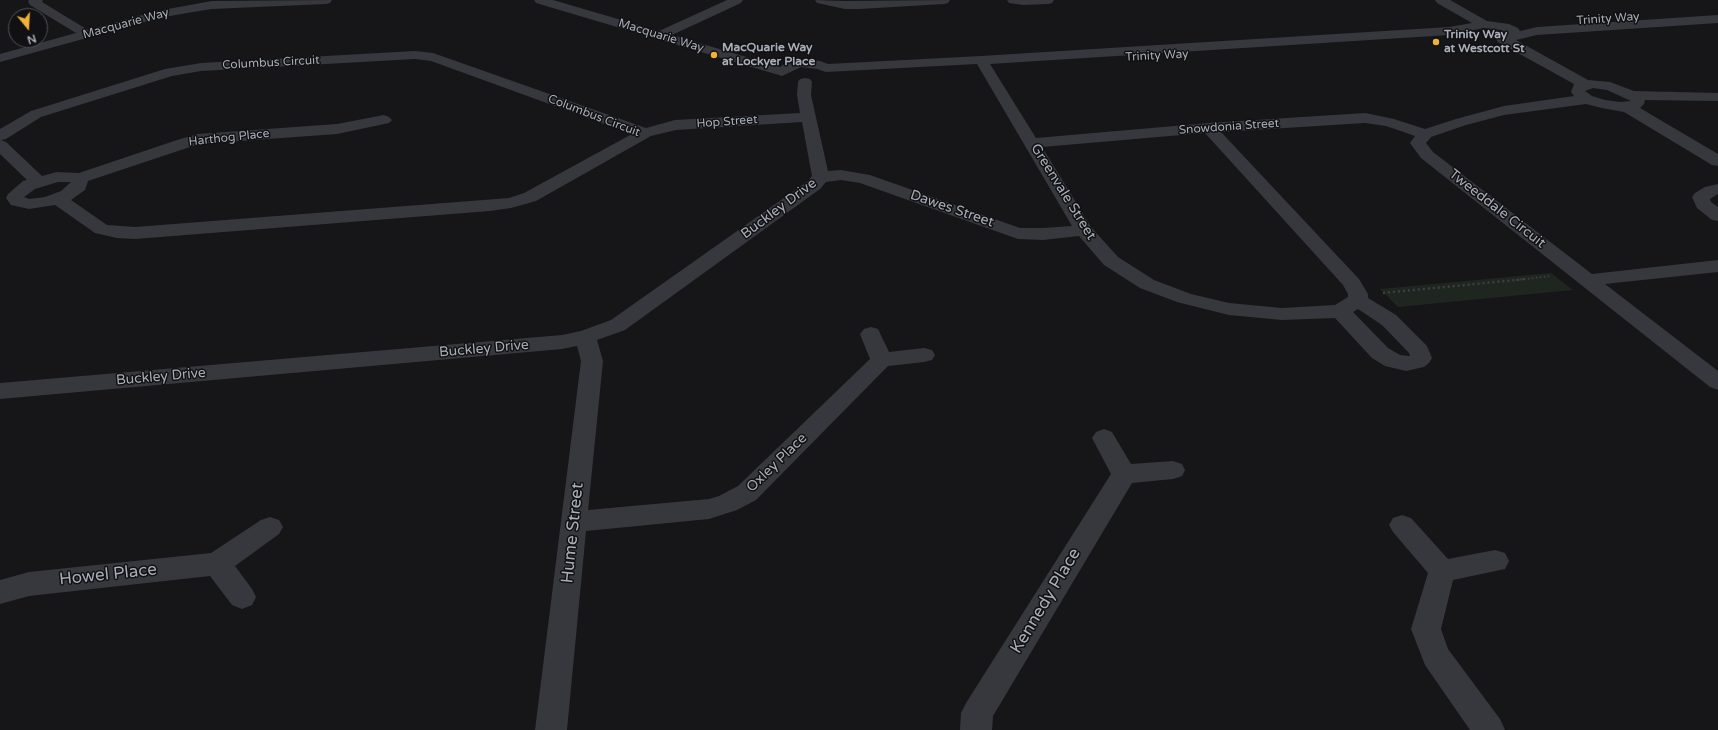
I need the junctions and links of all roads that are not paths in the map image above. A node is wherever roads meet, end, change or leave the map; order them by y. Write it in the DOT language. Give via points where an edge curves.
graph roads {
  1 [pos="37,0"];
  2 [pos="326,0"];
  3 [pos="540,0"];
  4 [pos="570,0"];
  5 [pos="737,0"];
  6 [pos="821,0"];
  7 [pos="944,0"];
  8 [pos="1014,0"];
  9 [pos="1048,0"];
  10 [pos="1441,0"];
  11 [pos="926,1"];
  12 [pos="1718,12"];
  13 [pos="1718,19"];
  14 [pos="1499,26"];
  15 [pos="1482,29"];
  16 [pos="672,30"];
  17 [pos="86,34"];
  18 [pos="660,36"];
  19 [pos="1510,37"];
  20 [pos="0,58"];
  21 [pos="982,63"];
  22 [pos="787,68"];
  23 [pos="826,72"];
  24 [pos="805,82"];
  25 [pos="1586,92"];
  26 [pos="1718,97"];
  27 [pos="1630,101"];
  28 [pos="809,117"];
  29 [pos="384,120"];
  30 [pos="1209,128"];
  31 [pos="646,133"];
  32 [pos="1425,134"];
  33 [pos="0,136"];
  34 [pos="1032,143"];
  35 [pos="0,144"];
  36 [pos="1718,161"];
  37 [pos="821,177"];
  38 [pos="79,179"];
  39 [pos="38,181"];
  40 [pos="1718,189"];
  41 [pos="58,199"];
  42 [pos="17,201"];
  43 [pos="0,207"];
  44 [pos="1718,216"];
  45 [pos="1084,230"];
  46 [pos="1718,266"];
  47 [pos="1588,280"];
  48 [pos="1358,297"];
  49 [pos="1340,311"];
  50 [pos="871,334"];
  51 [pos="586,337"];
  52 [pos="924,355"];
  53 [pos="882,360"];
  54 [pos="1718,382"];
  55 [pos="0,391"];
  56 [pos="1104,438"];
  57 [pos="1173,470"];
  58 [pos="1124,474"];
  59 [pos="574,522"];
  60 [pos="1402,525"];
  61 [pos="270,527"];
  62 [pos="1495,561"];
  63 [pos="217,564"];
  64 [pos="1442,571"];
  65 [pos="0,592"];
  66 [pos="242,597"];
  67 [pos="551,730"];
  68 [pos="976,730"];
  69 [pos="1489,730"];
  1 -- 17 [label="street" via="34,2"];
  2 -- 17 [label="street, Macquarie Way" via="187,9"];
  3 -- 18 [label="street, Macquarie Way"];
  4 -- 16 [label="street, Macquarie Way"];
  5 -- 16 [label="street"];
  6 -- 11 [label="street" via="845,5"];
  7 -- 11 [label="street"];
  8 -- 9 [label="street"];
  10 -- 15 [label="street"];
  12 -- 14 [label="street, Trinity Way"];
  13 -- 19 [label="street, Trinity Way" via="1560,30"];
  14 -- 15 [label="street, Trinity Way"];
  14 -- 19 [label="street, Trinity Way" via="1513,31"];
  15 -- 19 [label="street, Trinity Way"];
  15 -- 21 [label="street, Trinity Way"];
  16 -- 18 [label="street"];
  16 -- 22 [label="street, Macquarie Way"];
  17 -- 20 [label="street, Macquarie Way"];
  18 -- 22 [label="street, Macquarie Way"];
  19 -- 25 [label="street"];
  21 -- 23 [label="street, Trinity Way"];
  21 -- 34 [label="street, Greenvale Street"];
  22 -- 23 [label="street, Trinity Way" via="811,63"];
  22 -- 24 [label="street, Trinity Way" via="782,74 788,79"];
  23 -- 24 [label="street, Trinity Way" via="818,80"];
  24 -- 28 [label="street, Buckley Drive" via="804,95"];
  25 -- 27 [label="street" via="1610,86"];
  25 -- 32 [label="street" via="1461,122"];
  26 -- 27 [label="street"];
  27 -- 36 [label="street"];
  28 -- 31 [label="street, Hop Street" via="675,125"];
  28 -- 37 [label="street, Buckley Drive"];
  29 -- 38 [label="street, Harthog Place" via="337,129 198,139"];
  30 -- 32 [label="street, Snowdonia Street" via="1365,118 1389,122"];
  30 -- 34 [label="street, Snowdonia Street"];
  30 -- 48 [label="street" via="1352,283"];
  31 -- 33 [label="street, Columbus Circuit" via="433,57 415,55 175,70 36,114"];
  31 -- 41 [label="street, Columbus Circuit" via="530,197 490,206 135,233 101,229"];
  32 -- 47 [label="street, Tweeddale Circuit" via="1418,143 1427,155"];
  34 -- 45 [label="street, Greenvale Street"];
  35 -- 39 [label="street"];
  37 -- 45 [label="street, Dawes Street" via="841,175 864,179 1018,233 1043,234"];
  37 -- 51 [label="street, Buckley Drive" via="814,186 618,325"];
  38 -- 39 [label="street" via="58,176"];
  38 -- 41 [label="street" via="79,186"];
  39 -- 42 [label="street" via="17,194"];
  40 -- 44 [label="street" via="1701,197 1703,204"];
  41 -- 42 [label="street" via="33,204"];
  42 -- 43 [label="street"];
  45 -- 49 [label="street, Greenvale Street" via="1111,261 1147,284 1184,298 1229,309 1282,314"];
  46 -- 47 [label="street"];
  47 -- 54 [label="street, Tweeddale Circuit"];
  48 -- 49 [label="street, Greenvale Street"];
  48 -- 49 [label="street" via="1389,320 1419,351 1421,358 1406,364 1393,361 1380,353"];
  50 -- 53 [label="street"];
  51 -- 55 [label="street, Buckley Drive" via="562,342"];
  51 -- 59 [label="street, Hume Street" via="592,361"];
  52 -- 53 [label="street"];
  53 -- 59 [label="street, Oxley Place" via="747,493 728,503 709,509"];
  56 -- 58 [label="street"];
  57 -- 58 [label="street"];
  58 -- 68 [label="street, Kennedy Place" via="977,712"];
  59 -- 67 [label="street, Hume Street"];
  60 -- 64 [label="street"];
  61 -- 63 [label="street, Howel Place"];
  62 -- 64 [label="street"];
  63 -- 65 [label="street, Howel Place" via="29,584"];
  63 -- 66 [label="street"];
  64 -- 69 [label="street" via="1426,629 1436,656"];
}
